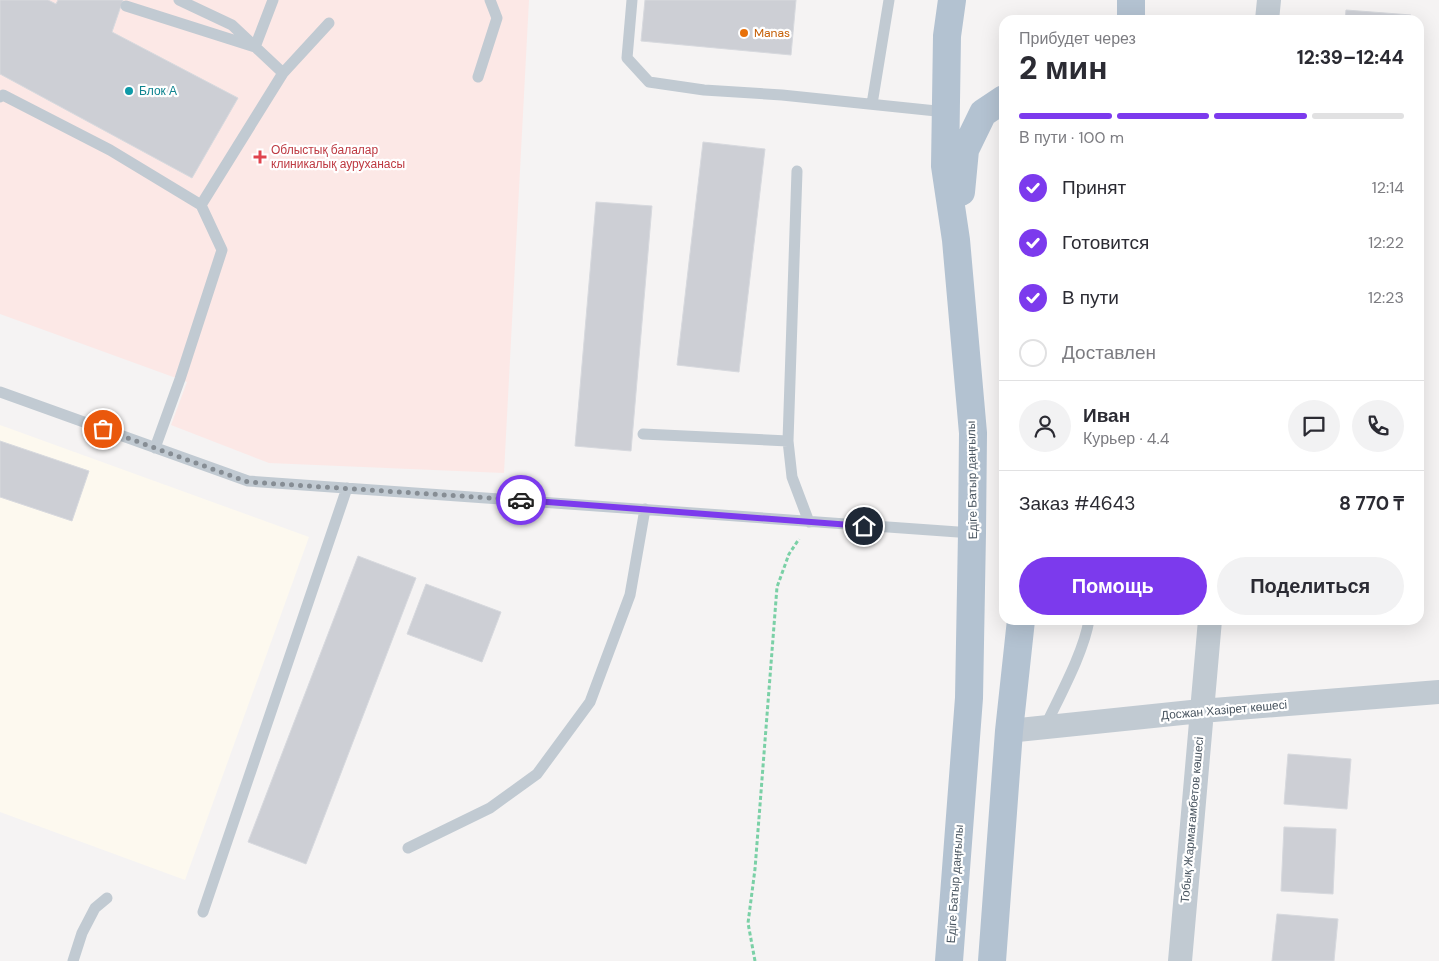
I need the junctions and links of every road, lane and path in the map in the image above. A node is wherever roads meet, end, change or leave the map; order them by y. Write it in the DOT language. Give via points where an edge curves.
graph roads {
  1 [pos="179,0"];
  2 [pos="273,0"];
  3 [pos="490,0"];
  4 [pos="632,0"];
  5 [pos="889,0"];
  6 [pos="952,0"];
  7 [pos="1269,0"];
  8 [pos="126,6"];
  9 [pos="1268,15"];
  10 [pos="330,23"];
  11 [pos="255,47"];
  12 [pos="284,73"];
  13 [pos="478,77"];
  14 [pos="0,97"];
  15 [pos="999,102"];
  16 [pos="872,104"];
  17 [pos="946,112"];
  18 [pos="798,171"];
  19 [pos="201,205"];
  20 [pos="956,240"];
  21 [pos="0,392"];
  22 [pos="643,434"];
  23 [pos="788,441"];
  24 [pos="155,448"];
  25 [pos="347,488"];
  26 [pos="645,510"];
  27 [pos="809,522"];
  28 [pos="972,533"];
  29 [pos="1020,625"];
  30 [pos="1088,625"];
  31 [pos="1210,625"];
  32 [pos="1439,692"];
  33 [pos="1201,711"];
  34 [pos="1045,727"];
  35 [pos="1009,731"];
  36 [pos="408,848"];
  37 [pos="107,898"];
  38 [pos="203,912"];
  39 [pos="73,961"];
  40 [pos="755,961"];
  41 [pos="949,961"];
  42 [pos="992,961"];
  43 [pos="1180,961"];
  1 -- 11 [label="lane" via="232,25"];
  2 -- 11 [label="lane"];
  3 -- 13 [label="lane" via="497,18"];
  4 -- 16 [label="lane" via="627,58 649,82 704,90"];
  5 -- 16 [label="lane"];
  6 -- 17 [label="main road, Едіге Батыр даңғылы" via="947,36"];
  7 -- 9 [label="street"];
  8 -- 11 [label="lane"];
  10 -- 12 [label="lane"];
  11 -- 12 [label="lane"];
  12 -- 19 [label="lane"];
  14 -- 19 [label="lane" via="3,95 110,150"];
  15 -- 20 [label="main road" via="983,113 965,150"];
  16 -- 17 [label="lane"];
  17 -- 20 [label="main road, Едіге Батыр даңғылы" via="945,166"];
  18 -- 23 [label="lane"];
  19 -- 24 [label="lane" via="222,250"];
  20 -- 28 [label="main road, Едіге Батыр даңғылы" via="972,433"];
  21 -- 24 [label="lane"];
  22 -- 23 [label="lane"];
  23 -- 27 [label="lane" via="792,477"];
  24 -- 25 [label="lane" via="248,482"];
  25 -- 26 [label="lane"];
  25 -- 38 [label="lane"];
  26 -- 27 [label="lane"];
  26 -- 36 [label="lane" via="630,595 590,702 537,774 490,808"];
  27 -- 28 [label="lane"];
  27 -- 40 [label="path" via="789,554 777,587 756,859 748,922"];
  28 -- 41 [label="main road, Едіге Батыр даңғылы" via="969,698"];
  29 -- 35 [label="main road"];
  30 -- 34 [label="lane"];
  31 -- 33 [label="street, Тобық Жармағамбетов көшесі"];
  32 -- 33 [label="street, Досжан Хазірет көшесі"];
  33 -- 34 [label="street, Досжан Хазірет көшесі"];
  33 -- 43 [label="street, Тобық Жармағамбетов көшесі"];
  34 -- 35 [label="street, Досжан Хазірет көшесі"];
  35 -- 42 [label="main road"];
  37 -- 39 [label="lane" via="95,908"];
}
